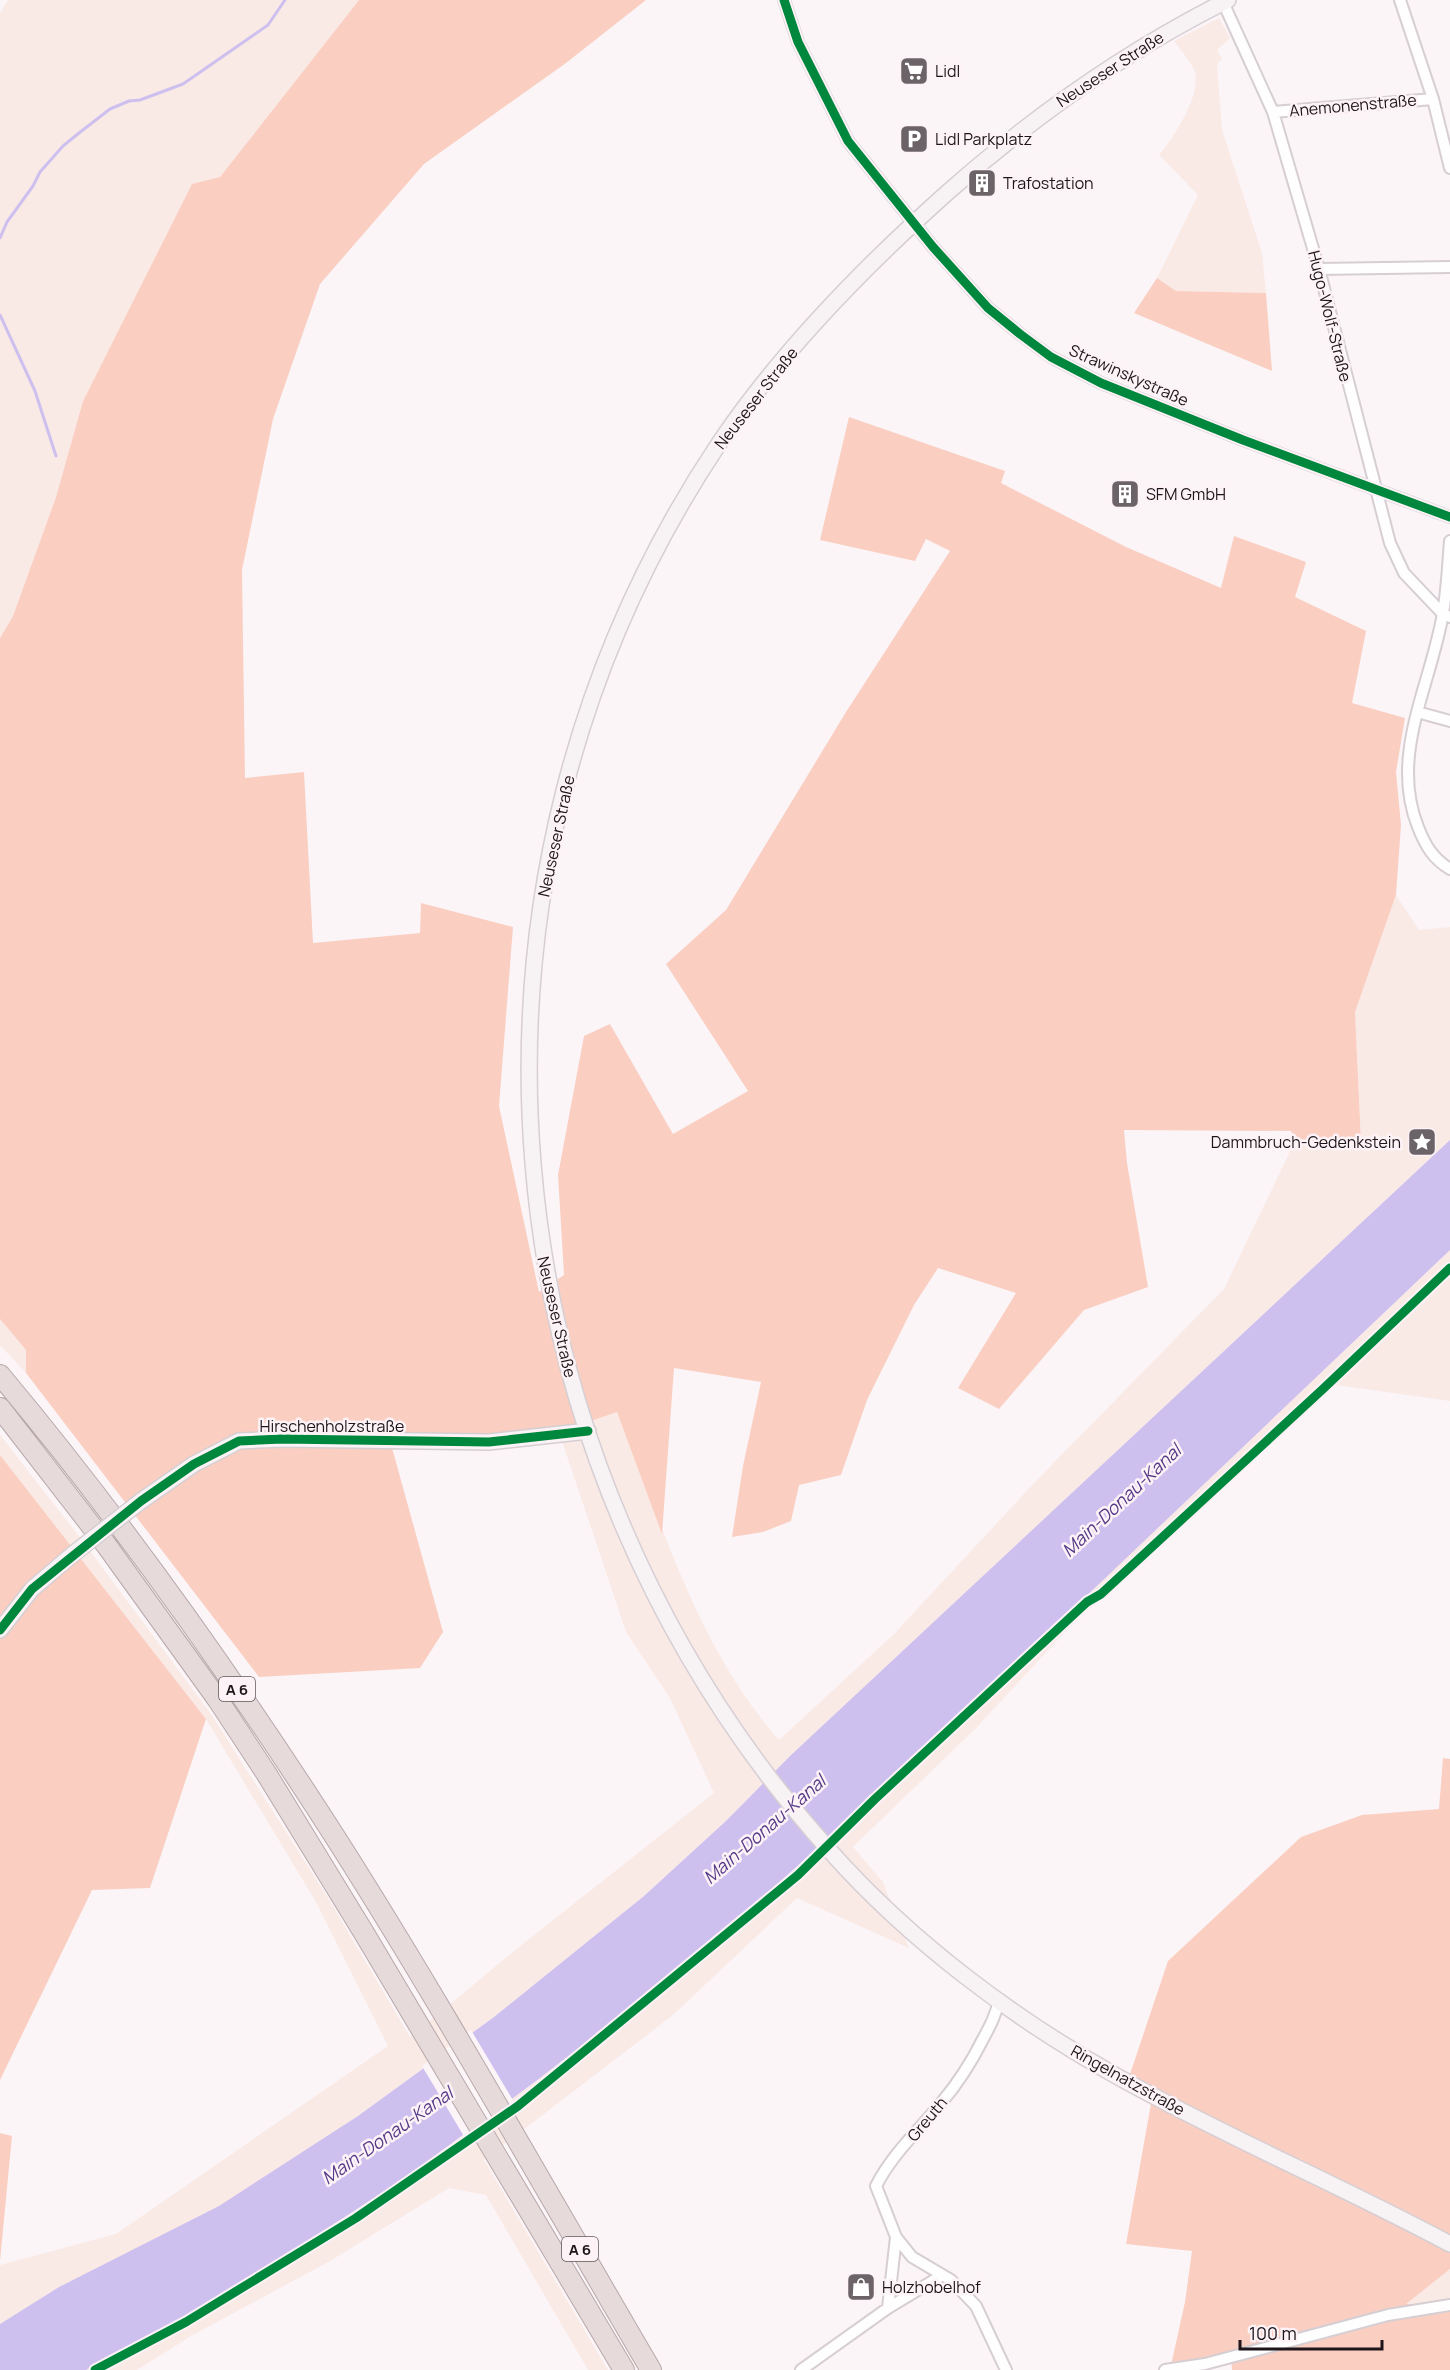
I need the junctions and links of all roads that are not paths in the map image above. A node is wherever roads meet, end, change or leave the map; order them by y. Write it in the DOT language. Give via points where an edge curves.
graph roads {
  1 [pos="784,0"];
  2 [pos="1400,0"];
  3 [pos="1224,1"];
  4 [pos="1433,99"];
  5 [pos="1273,112"];
  6 [pos="1450,168"];
  7 [pos="913,223"];
  8 [pos="1450,267"];
  9 [pos="1319,269"];
  10 [pos="1376,489"];
  11 [pos="1450,518"];
  12 [pos="1450,541"];
  13 [pos="1446,616"];
  14 [pos="1417,712"];
  15 [pos="1450,721"];
  16 [pos="1450,869"];
  17 [pos="0,1375"];
  18 [pos="0,1408"];
  19 [pos="588,1431"];
  20 [pos="0,1630"];
  21 [pos="841,1863"];
  22 [pos="999,2001"];
  23 [pos="896,2237"];
  24 [pos="1450,2244"];
  25 [pos="941,2276"];
  26 [pos="1450,2305"];
  27 [pos="888,2308"];
  28 [pos="624,2370"];
  29 [pos="651,2370"];
  30 [pos="801,2370"];
  31 [pos="1006,2370"];
  32 [pos="1165,2370"];
  1 -- 7 [label="street, Strawinskystraße" via="798,42 848,141"];
  2 -- 4 [label="street"];
  3 -- 5 [label="street, Hugo-Wolf-Straße"];
  3 -- 7 [label="main road, Neuseser Straße" via="1140,48 1054,105"];
  4 -- 5 [label="street, Anemonenstraße"];
  4 -- 6 [label="street"];
  5 -- 9 [label="street, Hugo-Wolf-Straße"];
  7 -- 10 [label="street, Strawinskystraße" via="988,308 1051,357 1101,383"];
  7 -- 19 [label="main road, Neuseser Straße" via="803,338 741,414 702,470 659,544 624,619 592,699 565,789 545,879 536,949 529,1044 530,1126 535,1202 545,1267 560,1338"];
  8 -- 9 [label="street"];
  9 -- 10 [label="street, Hugo-Wolf-Straße"];
  10 -- 11 [label="street, Strawinskystraße"];
  10 -- 13 [label="street, Hugo-Wolf-Straße" via="1390,543 1404,573"];
  12 -- 13 [label="street"];
  13 -- 14 [label="street"];
  14 -- 15 [label="street"];
  14 -- 16 [label="street" via="1406,767 1407,794 1425,845 1438,862"];
  17 -- 29 [label="highway, A 6" via="101,1501 247,1704 337,1839"];
  18 -- 28 [label="highway, A 6" via="107,1546 218,1700 310,1845"];
  19 -- 20 [label="main road, Hirschenholzstraße, bridge" via="489,1442 239,1441 194,1464 73,1554 32,1589"];
  19 -- 21 [label="main road, Neuseser Straße" via="629,1540 676,1636 752,1754"];
  21 -- 22 [label="main road, Ringelnatzstraße" via="935,1950"];
  22 -- 23 [label="street, Greuth" via="977,2051 876,2186"];
  22 -- 24 [label="main road, Ringelnatzstraße" via="1137,2087"];
  23 -- 25 [label="street, Greuth" via="912,2257"];
  23 -- 27 [label="street, Greuth"];
  25 -- 27 [label="street"];
  25 -- 31 [label="street, Greuth" via="951,2280 976,2306"];
  26 -- 32 [label="street" via="1388,2315 1205,2364"];
  27 -- 30 [label="street"];
}
